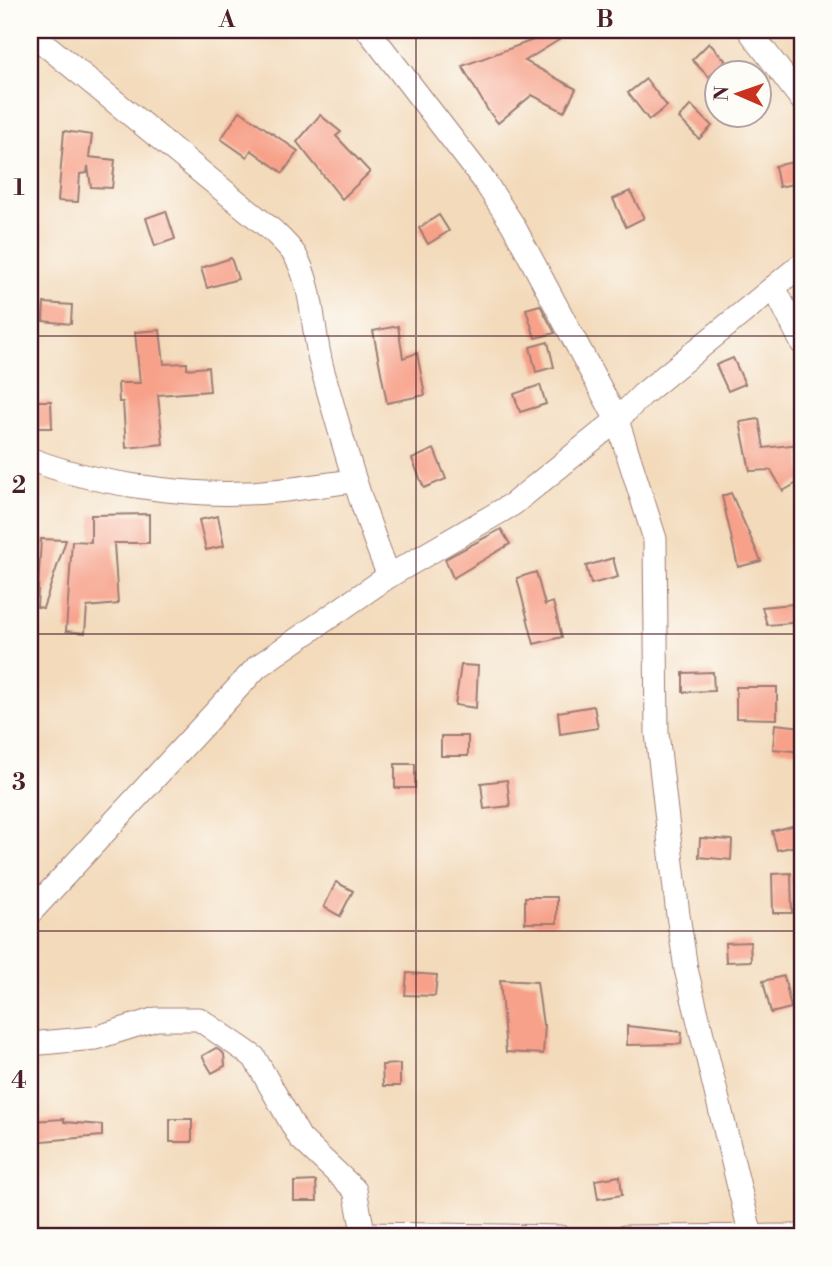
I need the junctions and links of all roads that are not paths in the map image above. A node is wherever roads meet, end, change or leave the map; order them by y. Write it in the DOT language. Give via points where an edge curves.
graph roads {
  1 [pos="368,30"];
  2 [pos="749,30"];
  3 [pos="36,40"];
  4 [pos="802,100"];
  5 [pos="802,264"];
  6 [pos="774,287"];
  7 [pos="802,343"];
  8 [pos="617,420"];
  9 [pos="30,459"];
  10 [pos="354,481"];
  11 [pos="389,576"];
  12 [pos="30,913"];
  13 [pos="30,1044"];
  14 [pos="364,1235"];
  15 [pos="751,1236"];
  16 [pos="802,1236"];
  17 [pos="560,1237"];
  18 [pos="625,1237"];
  1 -- 8 [label="street" via="513,225"];
  2 -- 4 [label="street"];
  3 -- 10 [label="street" via="273,231 294,253 306,279 317,350"];
  5 -- 6 [label="street"];
  6 -- 7 [label="street"];
  6 -- 8 [label="street"];
  8 -- 11 [label="street" via="513,504"];
  8 -- 15 [label="street" via="656,539 657,733 686,969"];
  9 -- 10 [label="street" via="111,482 195,493 248,494"];
  10 -- 11 [label="street"];
  11 -- 12 [label="street" via="257,667"];
  13 -- 14 [label="street" via="95,1038 156,1019 199,1019 254,1057 300,1138 355,1191"];
  14 -- 17 [label="street"];
  15 -- 16 [label="street"];
  15 -- 18 [label="street"];
}
